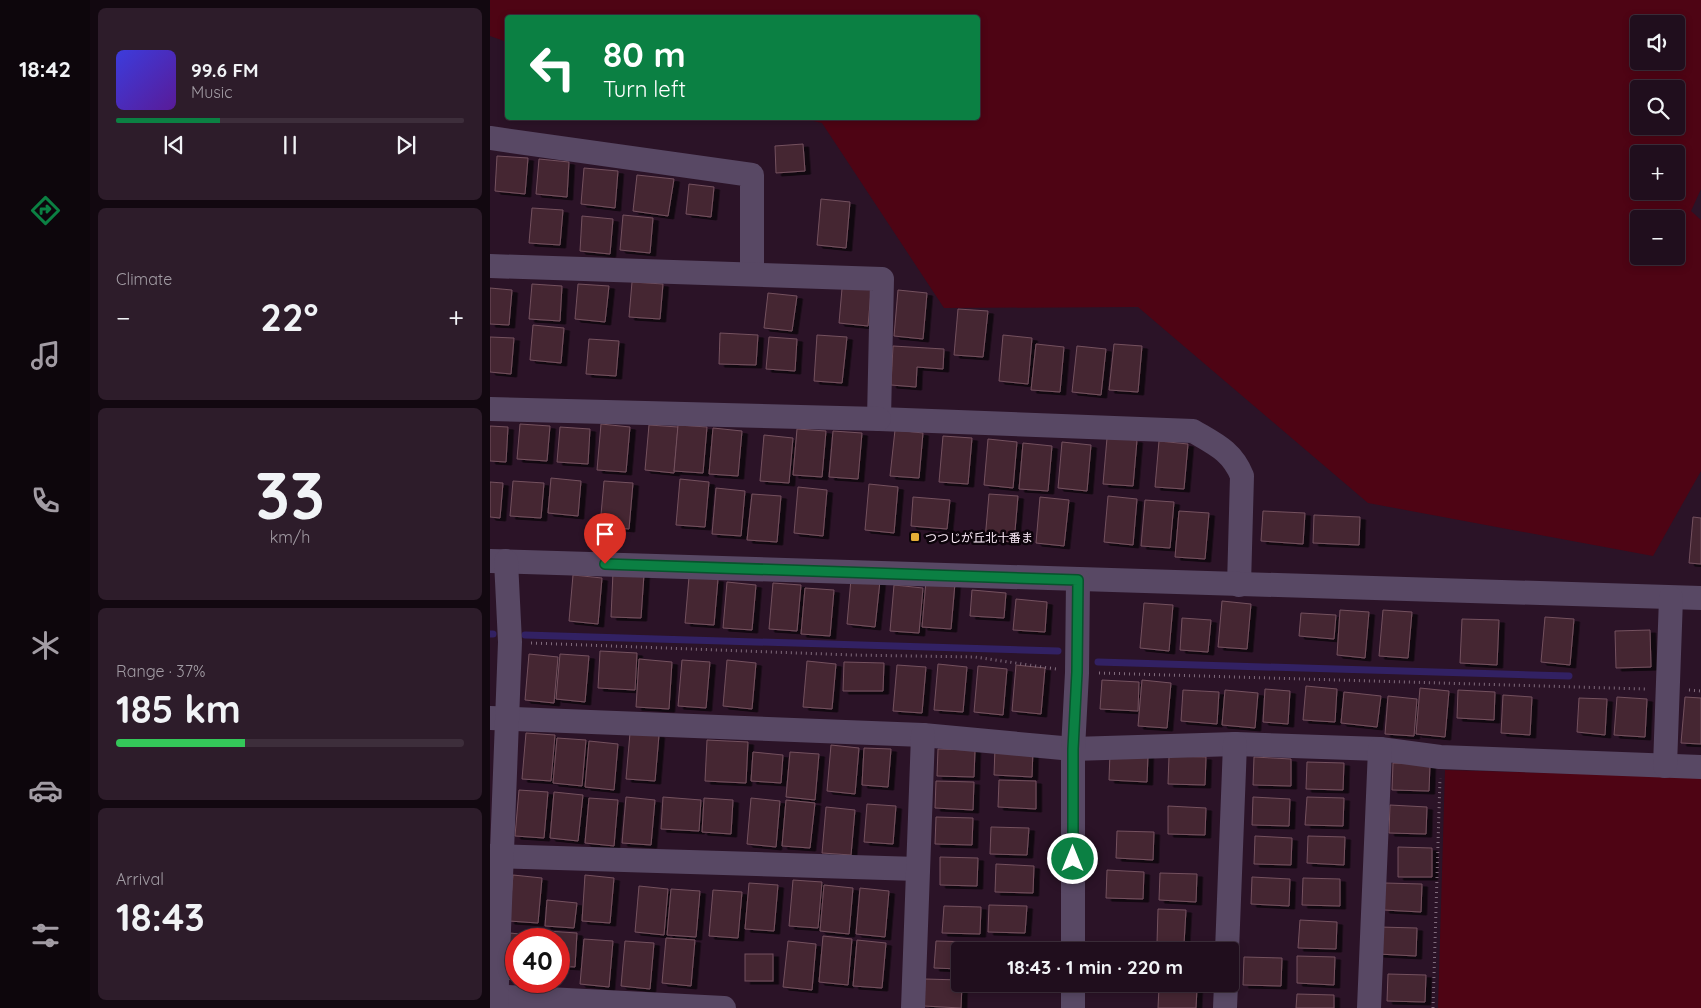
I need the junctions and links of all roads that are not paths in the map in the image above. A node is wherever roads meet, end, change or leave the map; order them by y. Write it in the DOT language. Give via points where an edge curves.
graph roads {
  1 [pos="490,138"];
  2 [pos="490,266"];
  3 [pos="752,274"];
  4 [pos="490,409"];
  5 [pos="880,419"];
  6 [pos="498,561"];
  7 [pos="1078,580"];
  8 [pos="1239,584"];
  9 [pos="1670,598"];
  10 [pos="1701,598"];
  11 [pos="498,718"];
  12 [pos="923,735"];
  13 [pos="1234,744"];
  14 [pos="1073,749"];
  15 [pos="1380,749"];
  16 [pos="1665,766"];
  17 [pos="1701,767"];
  18 [pos="496,856"];
  19 [pos="918,869"];
  20 [pos="1073,942"];
  21 [pos="1227,942"];
  22 [pos="1073,992"];
  23 [pos="1226,992"];
  24 [pos="494,1000"];
  25 [pos="724,1008"];
  26 [pos="913,1008"];
  27 [pos="1073,1008"];
  28 [pos="1225,1008"];
  29 [pos="1368,1008"];
  1 -- 3 [label="street" via="752,175"];
  2 -- 3 [label="street"];
  3 -- 5 [label="street" via="882,279"];
  4 -- 5 [label="street"];
  5 -- 8 [label="street" via="1194,431 1229,453 1242,476"];
  6 -- 7 [label="street"];
  6 -- 11 [label="street" via="510,642"];
  7 -- 8 [label="street"];
  7 -- 14 [label="street"];
  8 -- 9 [label="street"];
  9 -- 10 [label="street"];
  9 -- 16 [label="street"];
  11 -- 12 [label="street"];
  11 -- 18 [label="street"];
  12 -- 14 [label="street"];
  12 -- 19 [label="street"];
  13 -- 14 [label="street"];
  13 -- 15 [label="street"];
  13 -- 21 [label="street"];
  14 -- 20 [label="street"];
  15 -- 16 [label="street" via="1440,757"];
  15 -- 29 [label="street"];
  16 -- 17 [label="street"];
  18 -- 19 [label="street"];
  18 -- 24 [label="street"];
  19 -- 26 [label="street"];
  22 -- 27 [label="street"];
  23 -- 28 [label="street"];
  24 -- 25 [label="street"];
}
